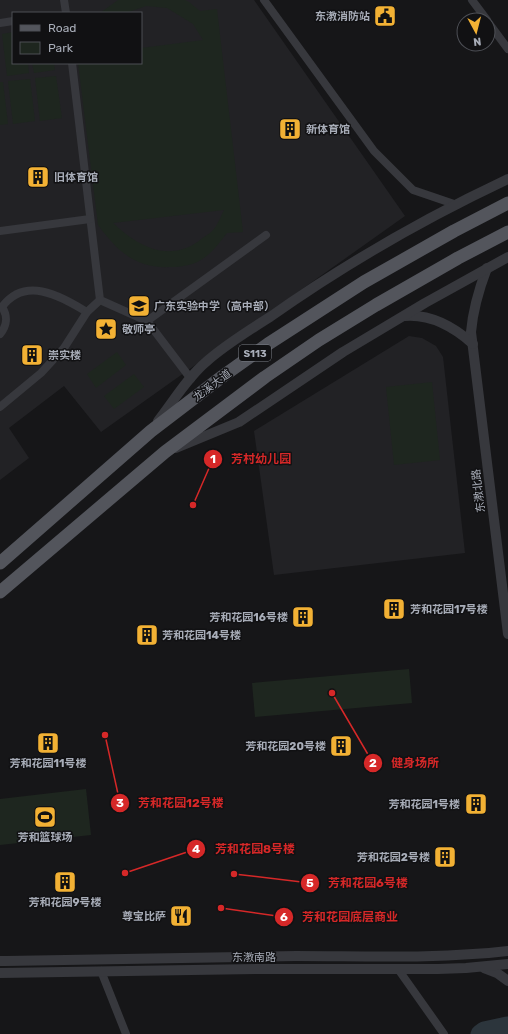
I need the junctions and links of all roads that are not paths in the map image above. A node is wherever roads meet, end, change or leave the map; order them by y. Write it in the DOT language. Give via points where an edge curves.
graph roads {
  1 [pos="64,0"];
  2 [pos="264,0"];
  3 [pos="472,0"];
  4 [pos="66,12"];
  5 [pos="481,12"];
  6 [pos="12,21"];
  7 [pos="0,23"];
  8 [pos="496,33"];
  9 [pos="508,49"];
  10 [pos="72,64"];
  11 [pos="508,179"];
  12 [pos="508,203"];
  13 [pos="457,205"];
  14 [pos="90,219"];
  15 [pos="0,231"];
  16 [pos="508,232"];
  17 [pos="266,235"];
  18 [pos="508,257"];
  19 [pos="487,268"];
  20 [pos="100,300"];
  21 [pos="87,312"];
  22 [pos="402,316"];
  23 [pos="147,321"];
  24 [pos="0,334"];
  25 [pos="473,344"];
  26 [pos="191,379"];
  27 [pos="0,407"];
  28 [pos="151,431"];
  29 [pos="165,452"];
  30 [pos="0,563"];
  31 [pos="0,592"];
  32 [pos="508,634"];
  33 [pos="508,951"];
  34 [pos="0,960"];
  35 [pos="508,964"];
  36 [pos="480,967"];
  37 [pos="398,970"];
  38 [pos="101,972"];
  39 [pos="0,973"];
  40 [pos="508,980"];
  41 [pos="126,1034"];
  42 [pos="444,1034"];
  1 -- 4 [label="street"];
  2 -- 13 [label="street" via="374,151 413,190"];
  3 -- 5 [label="street"];
  6 -- 7 [label="street"];
  8 -- 9 [label="street"];
  10 -- 14 [label="street"];
  11 -- 13 [label="street"];
  12 -- 28 [label="main road, 龙溪大道 / S113" via="364,282 268,344"];
  13 -- 26 [label="street" via="349,264 298,297 205,363"];
  14 -- 15 [label="street"];
  14 -- 20 [label="street"];
  16 -- 29 [label="main road, S113" via="376,305 271,373"];
  17 -- 23 [label="street"];
  18 -- 19 [label="street"];
  19 -- 22 [label="street"];
  19 -- 25 [label="street, 东漖北路" via="473,314"];
  20 -- 21 [label="street"];
  20 -- 23 [label="street"];
  21 -- 24 [label="street" via="50,292 37,290 19,293 7,300 2,307 6,313 6,322"];
  21 -- 27 [label="street" via="64,348 41,373"];
  22 -- 25 [label="street" via="416,315 440,321"];
  22 -- 29 [label="street" via="239,422"];
  23 -- 26 [label="street"];
  25 -- 32 [label="street, 东漖北路"];
  26 -- 28 [label="street"];
  28 -- 30 [label="main road, 龙溪大道 / S113"];
  29 -- 31 [label="main road, S113"];
  33 -- 34 [label="street, 东漖南路" via="409,957"];
  35 -- 36 [label="street, 东漖南路"];
  36 -- 37 [label="street, 东漖南路"];
  36 -- 40 [label="street"];
  37 -- 38 [label="street, 东漖南路"];
  37 -- 42 [label="street"];
  38 -- 39 [label="street, 东漖南路"];
  38 -- 41 [label="street"];
}
